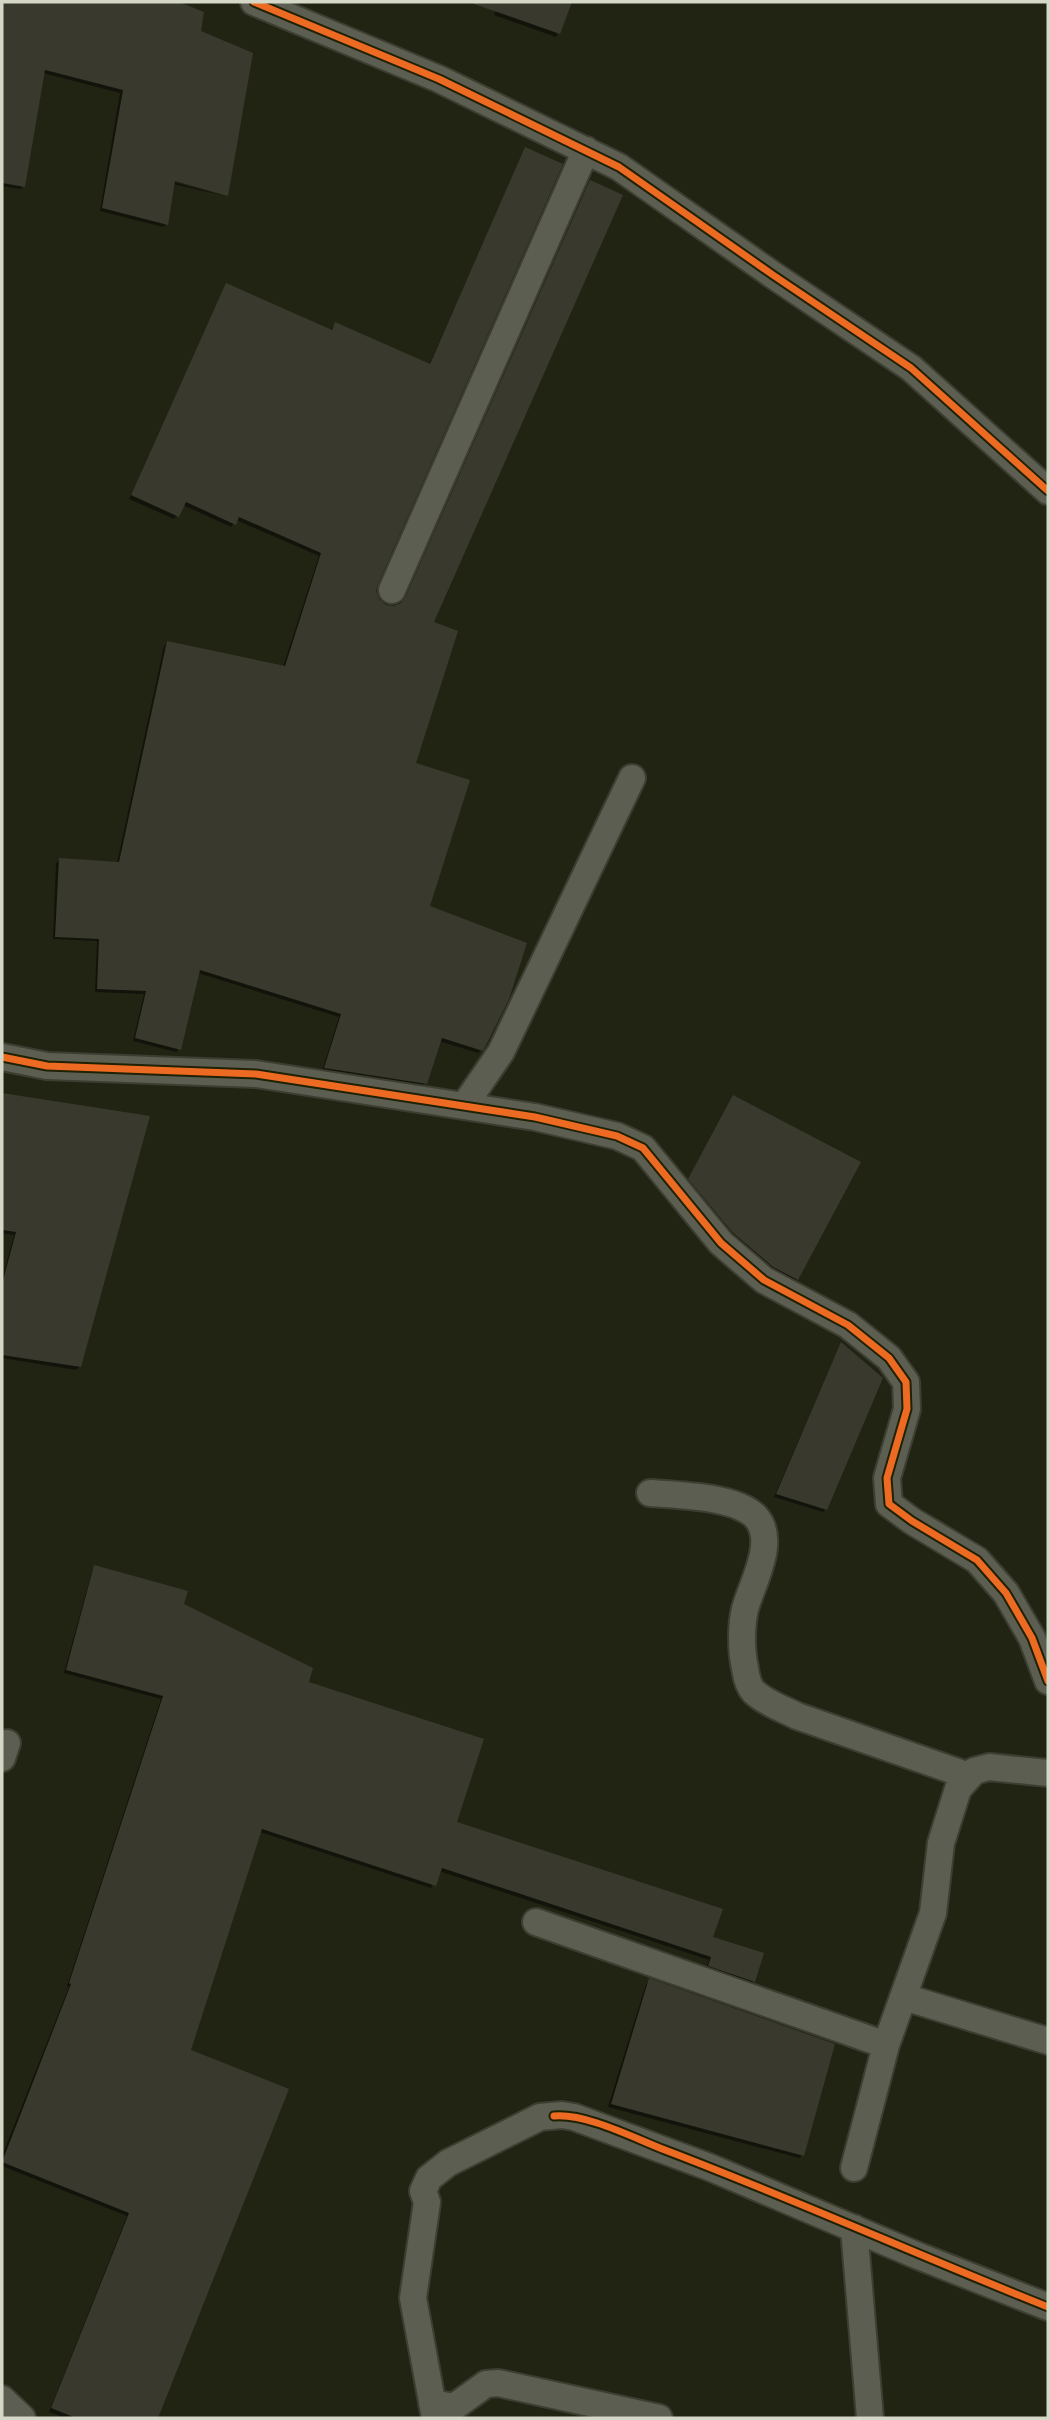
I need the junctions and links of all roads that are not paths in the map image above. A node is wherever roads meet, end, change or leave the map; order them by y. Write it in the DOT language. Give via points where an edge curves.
graph roads {
  1 [pos="254,2"];
  2 [pos="586,150"];
  3 [pos="1048,491"];
  4 [pos="392,590"];
  5 [pos="632,778"];
  6 [pos="2,1058"];
  7 [pos="464,1106"];
  8 [pos="650,1493"];
  9 [pos="1048,1681"];
  10 [pos="1048,1773"];
  11 [pos="969,1776"];
  12 [pos="536,1922"];
  13 [pos="904,1997"];
  14 [pos="1048,2041"];
  15 [pos="886,2045"];
  16 [pos="854,2168"];
  17 [pos="854,2228"];
  18 [pos="1048,2307"];
  19 [pos="2,2399"];
  20 [pos="433,2411"];
  21 [pos="460,2411"];
  22 [pos="22,2418"];
  23 [pos="659,2418"];
  24 [pos="870,2418"];
  1 -- 2 [label="street" via="439,79"];
  2 -- 3 [label="street" via="619,167 911,368"];
  2 -- 4 [label="street"];
  5 -- 7 [label="street" via="501,1052"];
  6 -- 7 [label="street" via="47,1066 256,1074"];
  7 -- 9 [label="street" via="617,1136 643,1149 721,1243 764,1280 848,1325 889,1357 906,1382 907,1409 887,1478 889,1504 977,1560 1006,1592 1032,1638"];
  8 -- 11 [label="street" via="701,1497 730,1505 754,1516 761,1526 763,1551 744,1611 742,1654 754,1692 797,1716"];
  10 -- 11 [label="street" via="989,1767"];
  11 -- 13 [label="street" via="958,1788 940,1843 933,1913"];
  12 -- 15 [label="street"];
  13 -- 14 [label="street"];
  13 -- 15 [label="street"];
  15 -- 16 [label="street"];
  17 -- 18 [label="street"];
  17 -- 20 [label="street" via="607,2128 573,2117 540,2118 448,2163 429,2178 424,2191 428,2202 413,2298"];
  17 -- 24 [label="street"];
  19 -- 22 [label="street"];
  20 -- 21 [label="street" via="454,2407"];
  21 -- 23 [label="street" via="485,2384 498,2383"];
}
